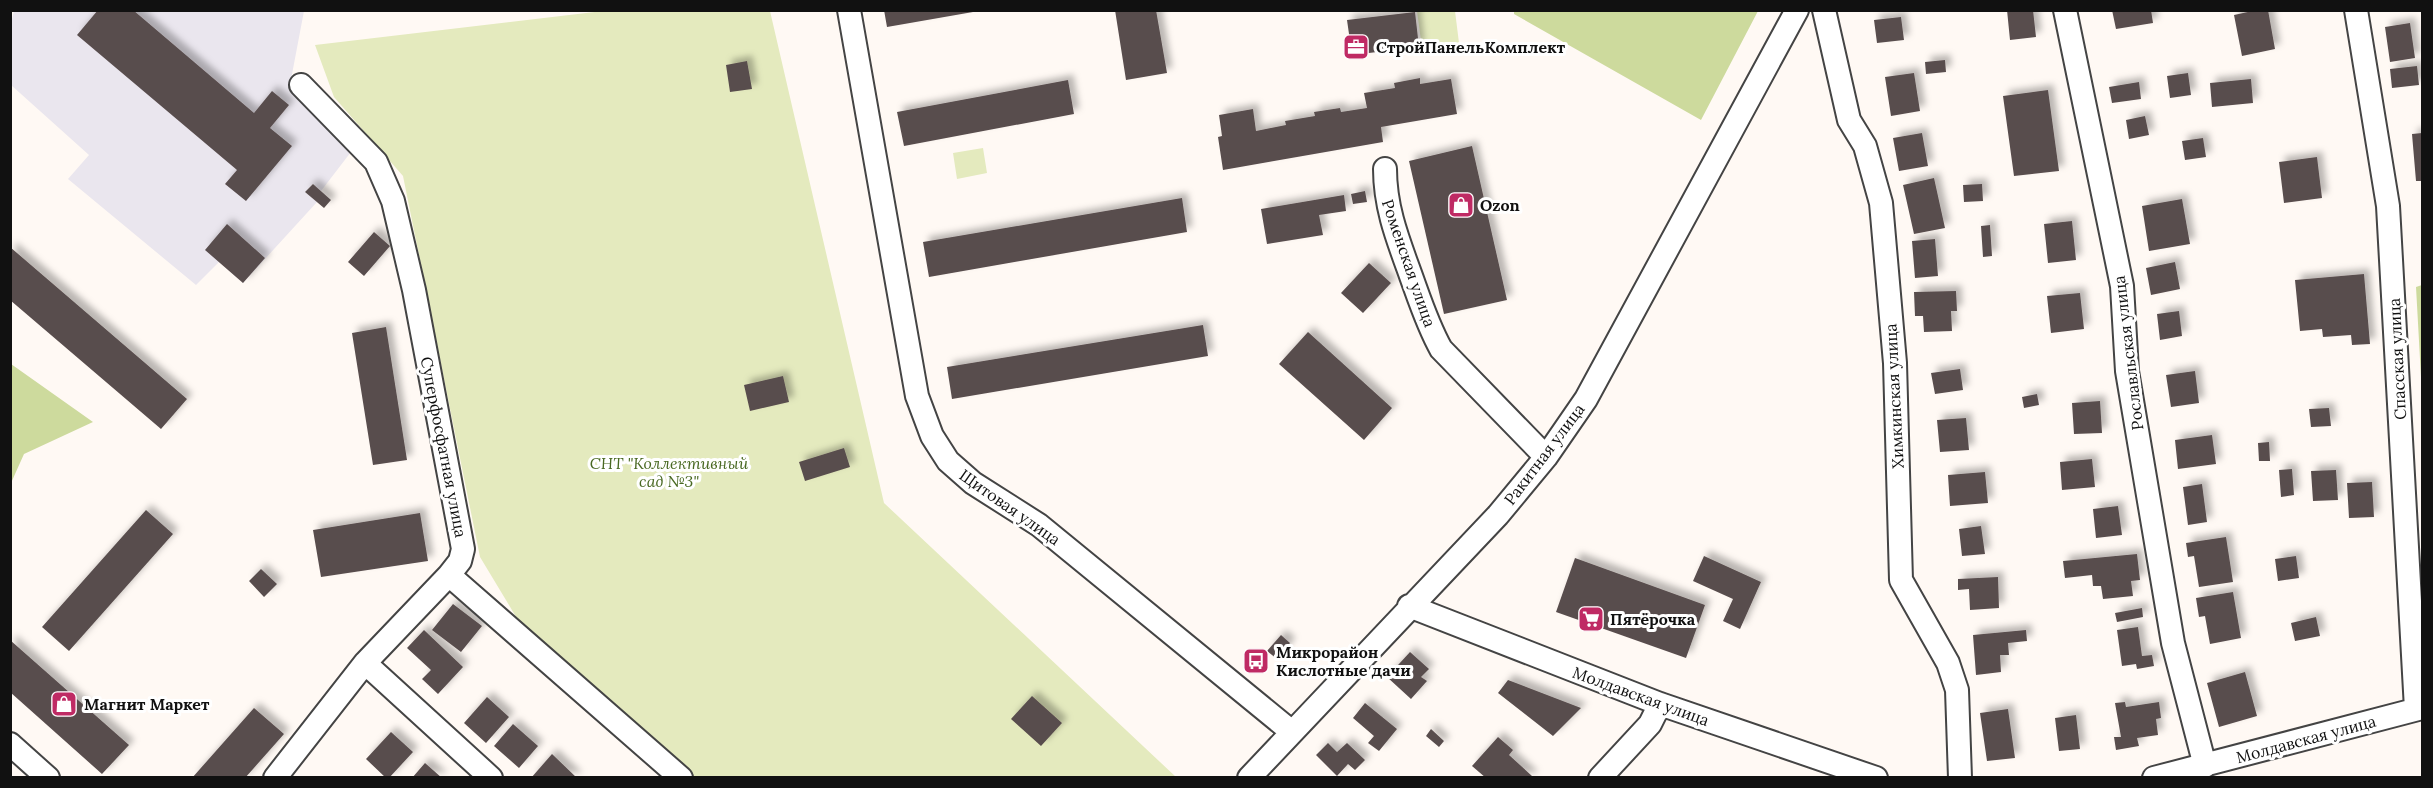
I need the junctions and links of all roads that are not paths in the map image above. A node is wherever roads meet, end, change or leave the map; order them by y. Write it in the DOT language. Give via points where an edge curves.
graph roads {
  1 [pos="849,10"];
  2 [pos="1797,10"];
  3 [pos="1824,10"];
  4 [pos="2065,10"];
  5 [pos="2355,10"];
  6 [pos="302,85"];
  7 [pos="1385,169"];
  8 [pos="1546,457"];
  9 [pos="449,575"];
  10 [pos="1409,606"];
  11 [pos="365,663"];
  12 [pos="1660,705"];
  13 [pos="2419,708"];
  14 [pos="1292,732"];
  15 [pos="10,744"];
  16 [pos="2205,766"];
  17 [pos="48,777"];
  18 [pos="275,777"];
  19 [pos="491,777"];
  20 [pos="681,777"];
  21 [pos="1249,777"];
  22 [pos="1600,777"];
  23 [pos="1876,777"];
  24 [pos="1960,777"];
  25 [pos="2154,777"];
  1 -- 14 [label="street, Щитовая улица" via="915,385 932,436 948,461 973,483 1040,525"];
  2 -- 8 [label="street, Ракитная улица" via="1586,399"];
  3 -- 24 [label="street, Химкинская улица" via="1849,120 1865,146 1881,203 1895,363 1901,580 1948,663 1957,690"];
  4 -- 16 [label="street, Рославльская улица" via="2122,286 2127,371 2173,643"];
  5 -- 13 [label="street, Спасская улица" via="2388,206"];
  6 -- 9 [label="street, Суперфосфатная улица" via="376,162 393,201 462,533 464,549"];
  7 -- 8 [label="street, Роменская улица" via="1390,216 1430,329 1441,349"];
  8 -- 10 [label="street, Ракитная улица" via="1498,515"];
  9 -- 11 [label="street, Суперфосфатная улица"];
  9 -- 20 [label="street"];
  10 -- 12 [label="street, Молдавская улица"];
  10 -- 14 [label="street, Ракитная улица"];
  11 -- 18 [label="street, Суперфосфатная улица"];
  11 -- 19 [label="street"];
  12 -- 22 [label="street" via="1650,724"];
  12 -- 23 [label="street, Молдавская улица"];
  13 -- 16 [label="street, Молдавская улица"];
  14 -- 21 [label="street, Ракитная улица"];
  15 -- 17 [label="street"];
  16 -- 25 [label="street, Молдавская улица"];
}
